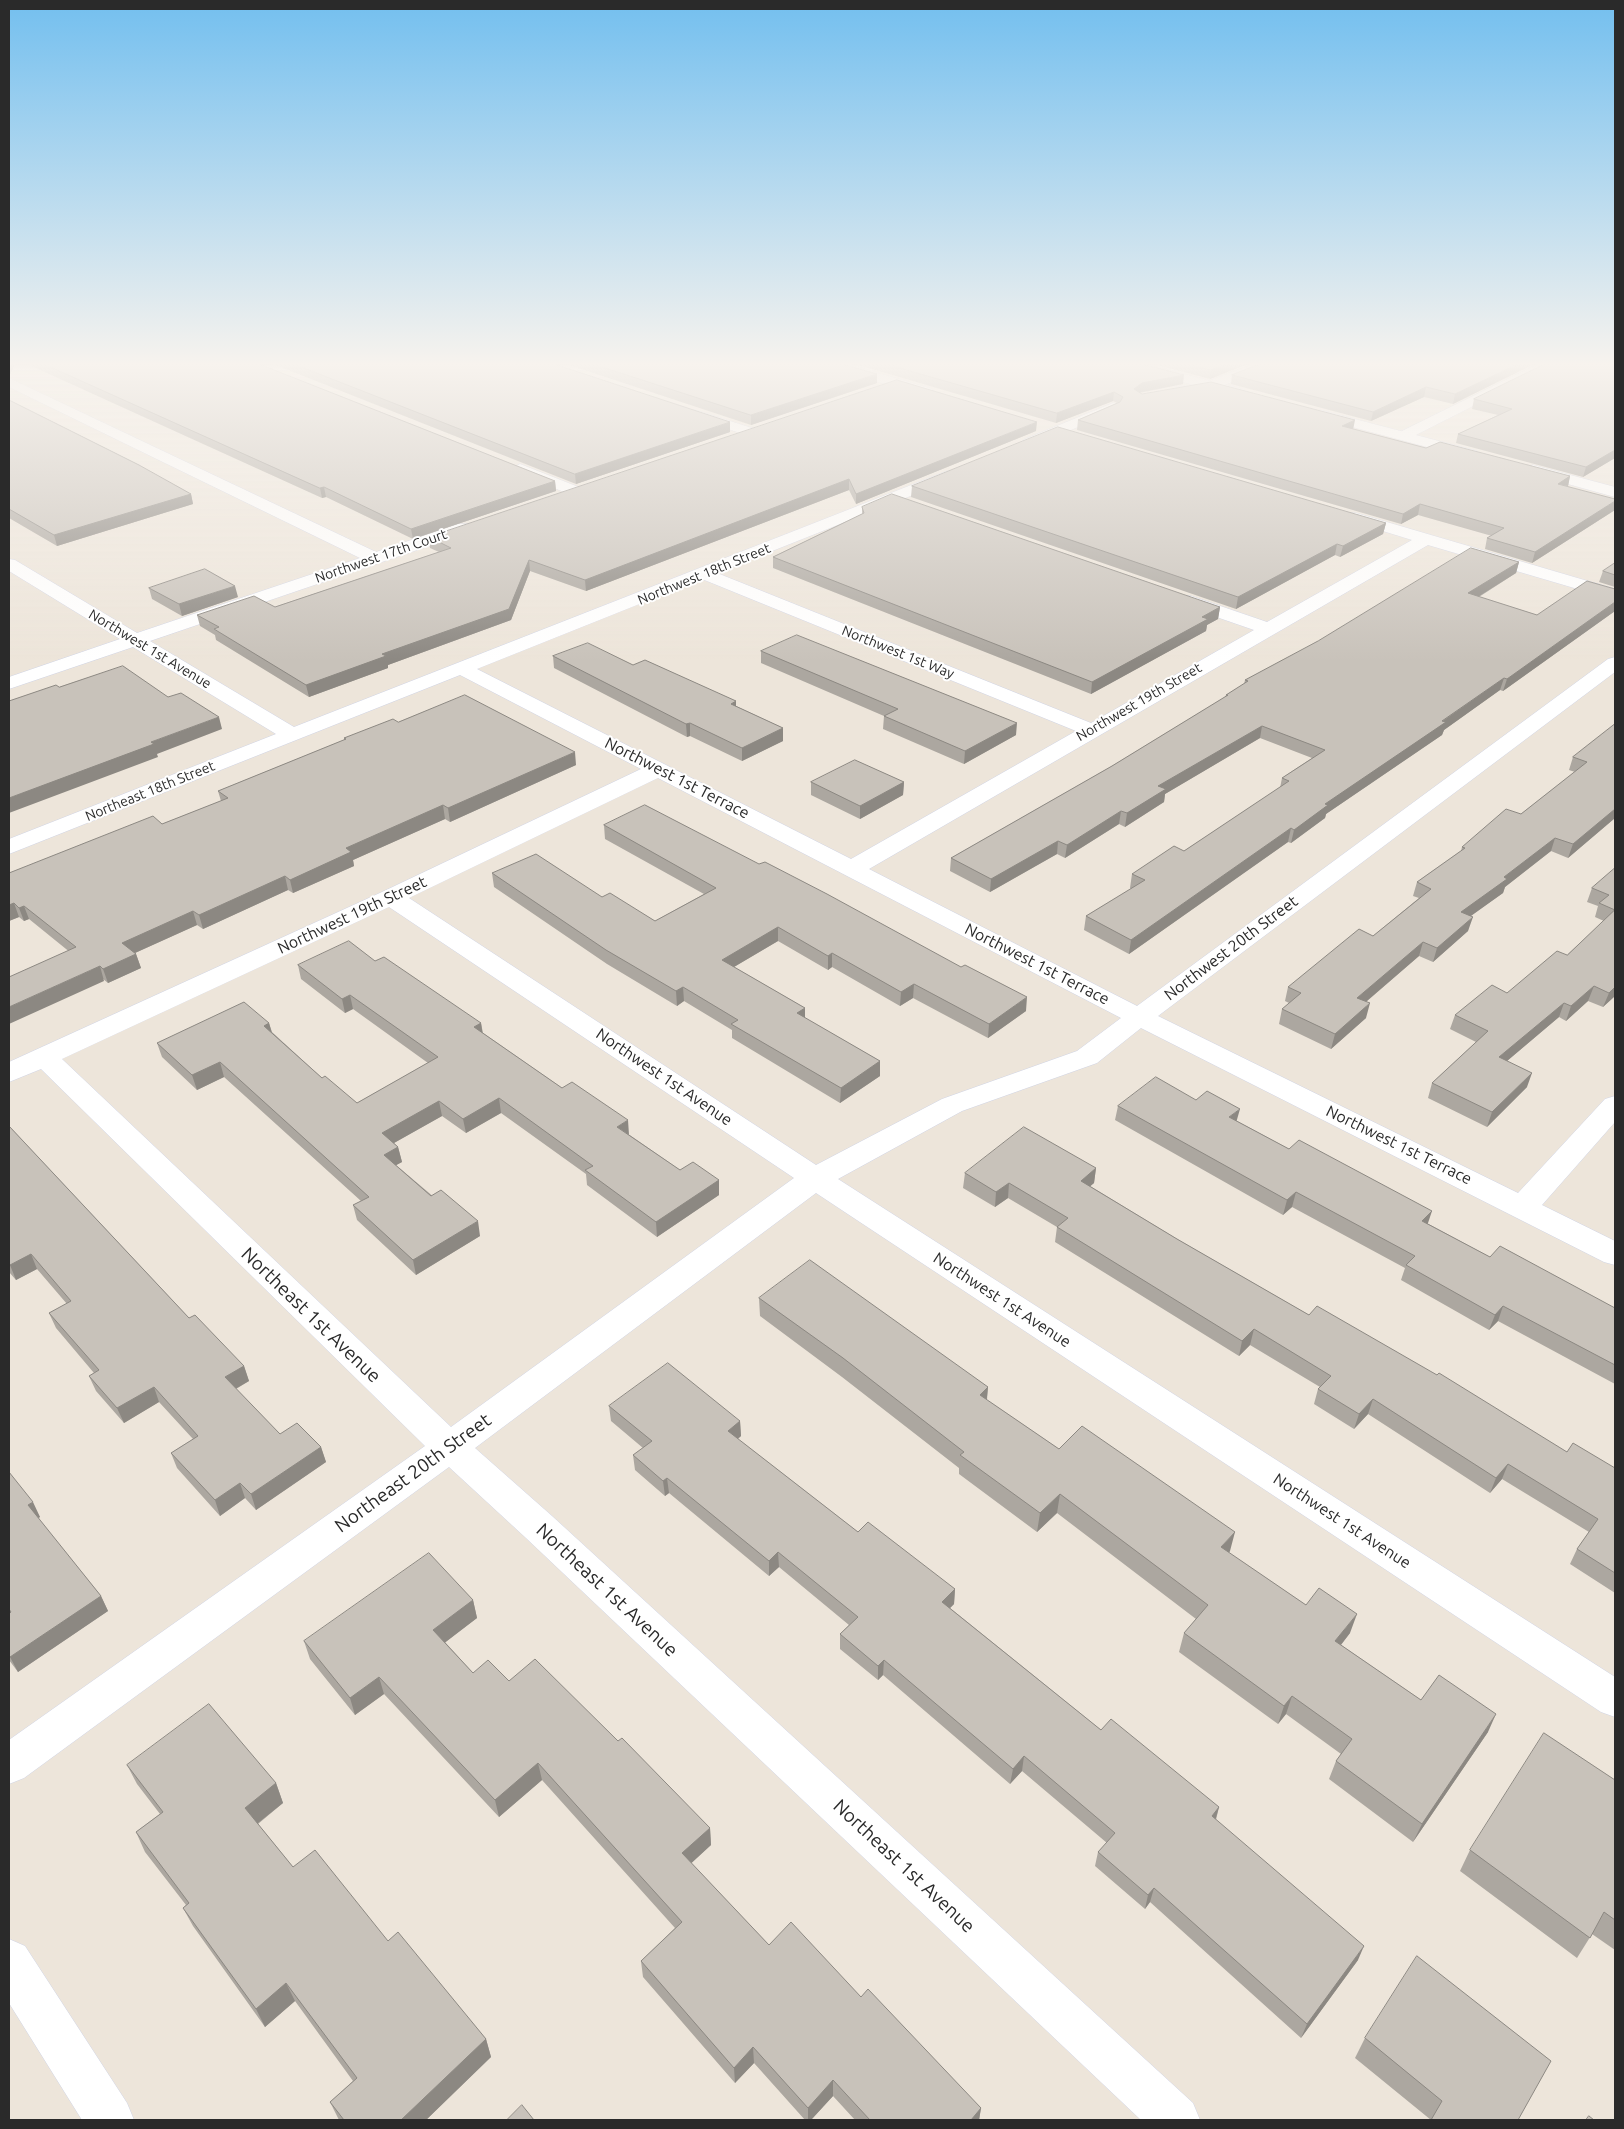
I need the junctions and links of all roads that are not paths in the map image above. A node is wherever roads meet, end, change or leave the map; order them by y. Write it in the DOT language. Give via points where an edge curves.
graph roads {
  1 [pos="178,463"];
  2 [pos="506,463"];
  3 [pos="1519,466"];
  4 [pos="967,468"];
  5 [pos="594,485"];
  6 [pos="575,491"];
  7 [pos="1615,492"];
  8 [pos="893,498"];
  9 [pos="548,500"];
  10 [pos="916,506"];
  11 [pos="1332,510"];
  12 [pos="484,522"];
  13 [pos="1427,538"];
  14 [pos="375,558"];
  15 [pos="9,564"];
  16 [pos="704,574"];
  17 [pos="1166,593"];
  18 [pos="1615,595"];
  19 [pos="1268,628"];
  20 [pos="134,640"];
  21 [pos="1615,663"];
  22 [pos="461,668"];
  23 [pos="9,683"];
  24 [pos="1091,730"];
  25 [pos="292,735"];
  26 [pos="659,770"];
  27 [pos="9,847"];
  28 [pos="853,868"];
  29 [pos="392,897"];
  30 [pos="1139,1016"];
  31 [pos="43,1056"];
  32 [pos="9,1073"];
  33 [pos="1615,1105"];
  34 [pos="815,1178"];
  35 [pos="1523,1206"];
  36 [pos="1615,1254"];
  37 [pos="450,1448"];
  38 [pos="1615,1698"];
  39 [pos="9,1764"];
  40 [pos="9,1962"];
  41 [pos="110,2120"];
  42 [pos="1176,2120"];
  1 -- 14 [label="street"];
  2 -- 6 [label="street"];
  3 -- 7 [label="street"];
  4 -- 8 [label="street, Northwest 18th Street"];
  5 -- 6 [label="street"];
  6 -- 9 [label="street"];
  8 -- 10 [label="street"];
  8 -- 16 [label="street, Northwest 18th Street"];
  11 -- 13 [label="street"];
  12 -- 14 [label="street, Northwest 17th Court"];
  13 -- 18 [label="street"];
  13 -- 19 [label="street, Northwest 19th Street"];
  14 -- 20 [label="street, Northwest 17th Court"];
  15 -- 20 [label="street, Northwest 1st Avenue"];
  16 -- 22 [label="street, Northwest 18th Street"];
  16 -- 24 [label="street, Northwest 1st Way"];
  17 -- 19 [label="street"];
  19 -- 24 [label="street, Northwest 19th Street"];
  20 -- 23 [label="street, Northwest 17th Court"];
  20 -- 25 [label="street, Northwest 1st Avenue"];
  21 -- 30 [label="street, Northwest 20th Street"];
  22 -- 25 [label="street, Northwest 18th Street"];
  22 -- 26 [label="street, Northwest 1st Terrace"];
  24 -- 28 [label="street, Northwest 19th Street"];
  25 -- 27 [label="street, Northeast 18th Street"];
  26 -- 28 [label="street, Northwest 1st Terrace"];
  26 -- 29 [label="street, Northwest 19th Street"];
  28 -- 30 [label="street, Northwest 1st Terrace"];
  29 -- 31 [label="street, Northwest 19th Street"];
  29 -- 34 [label="street, Northwest 1st Avenue"];
  30 -- 34 [label="street, Northwest 20th Street" via="1087,1057 952,1105"];
  30 -- 35 [label="street, Northwest 1st Terrace"];
  31 -- 32 [label="street, Northwest 19th Street"];
  31 -- 37 [label="street, Northeast 1st Avenue"];
  33 -- 35 [label="street"];
  34 -- 37 [label="street, Northeast 20th Street"];
  34 -- 38 [label="street, Northwest 1st Avenue"];
  35 -- 36 [label="street, Northwest 1st Terrace"];
  37 -- 39 [label="street, Northeast 20th Street"];
  37 -- 42 [label="street, Northeast 1st Avenue" via="540,1527"];
  40 -- 41 [label="street"];
}
